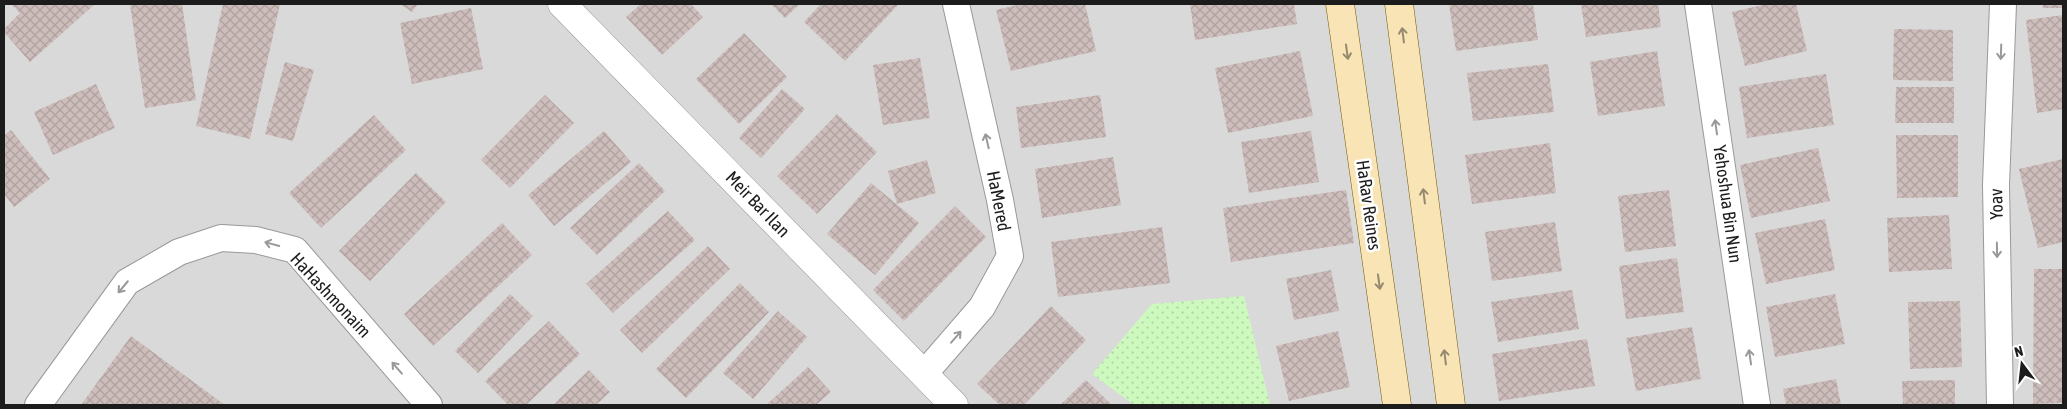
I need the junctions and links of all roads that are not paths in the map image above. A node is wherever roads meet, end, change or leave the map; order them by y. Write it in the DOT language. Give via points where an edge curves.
graph roads {
  1 [pos="562,4"];
  2 [pos="956,4"];
  3 [pos="1340,4"];
  4 [pos="1399,4"];
  5 [pos="1698,4"];
  6 [pos="2003,4"];
  7 [pos="924,374"];
  8 [pos="38,405"];
  9 [pos="429,405"];
  10 [pos="954,405"];
  11 [pos="1397,405"];
  12 [pos="1451,405"];
  13 [pos="1757,405"];
  14 [pos="2000,405"];
  1 -- 7 [label="street, Meir Bar Ilan"];
  7 -- 2 [label="street, HaMered, one-way" via="982,307 1010,256"];
  3 -- 11 [label="main road, HaRav Reines, one-way"];
  12 -- 4 [label="main road, one-way"];
  13 -- 5 [label="street, Yehoshua Bin Nun, one-way"];
  6 -- 14 [label="street, Yoav, one-way" via="1996,185"];
  7 -- 10 [label="street, Meir Bar Ilan"];
  9 -- 8 [label="street, HaHashmonaim, one-way" via="295,250 256,240 220,238 179,252 126,282"];
}
